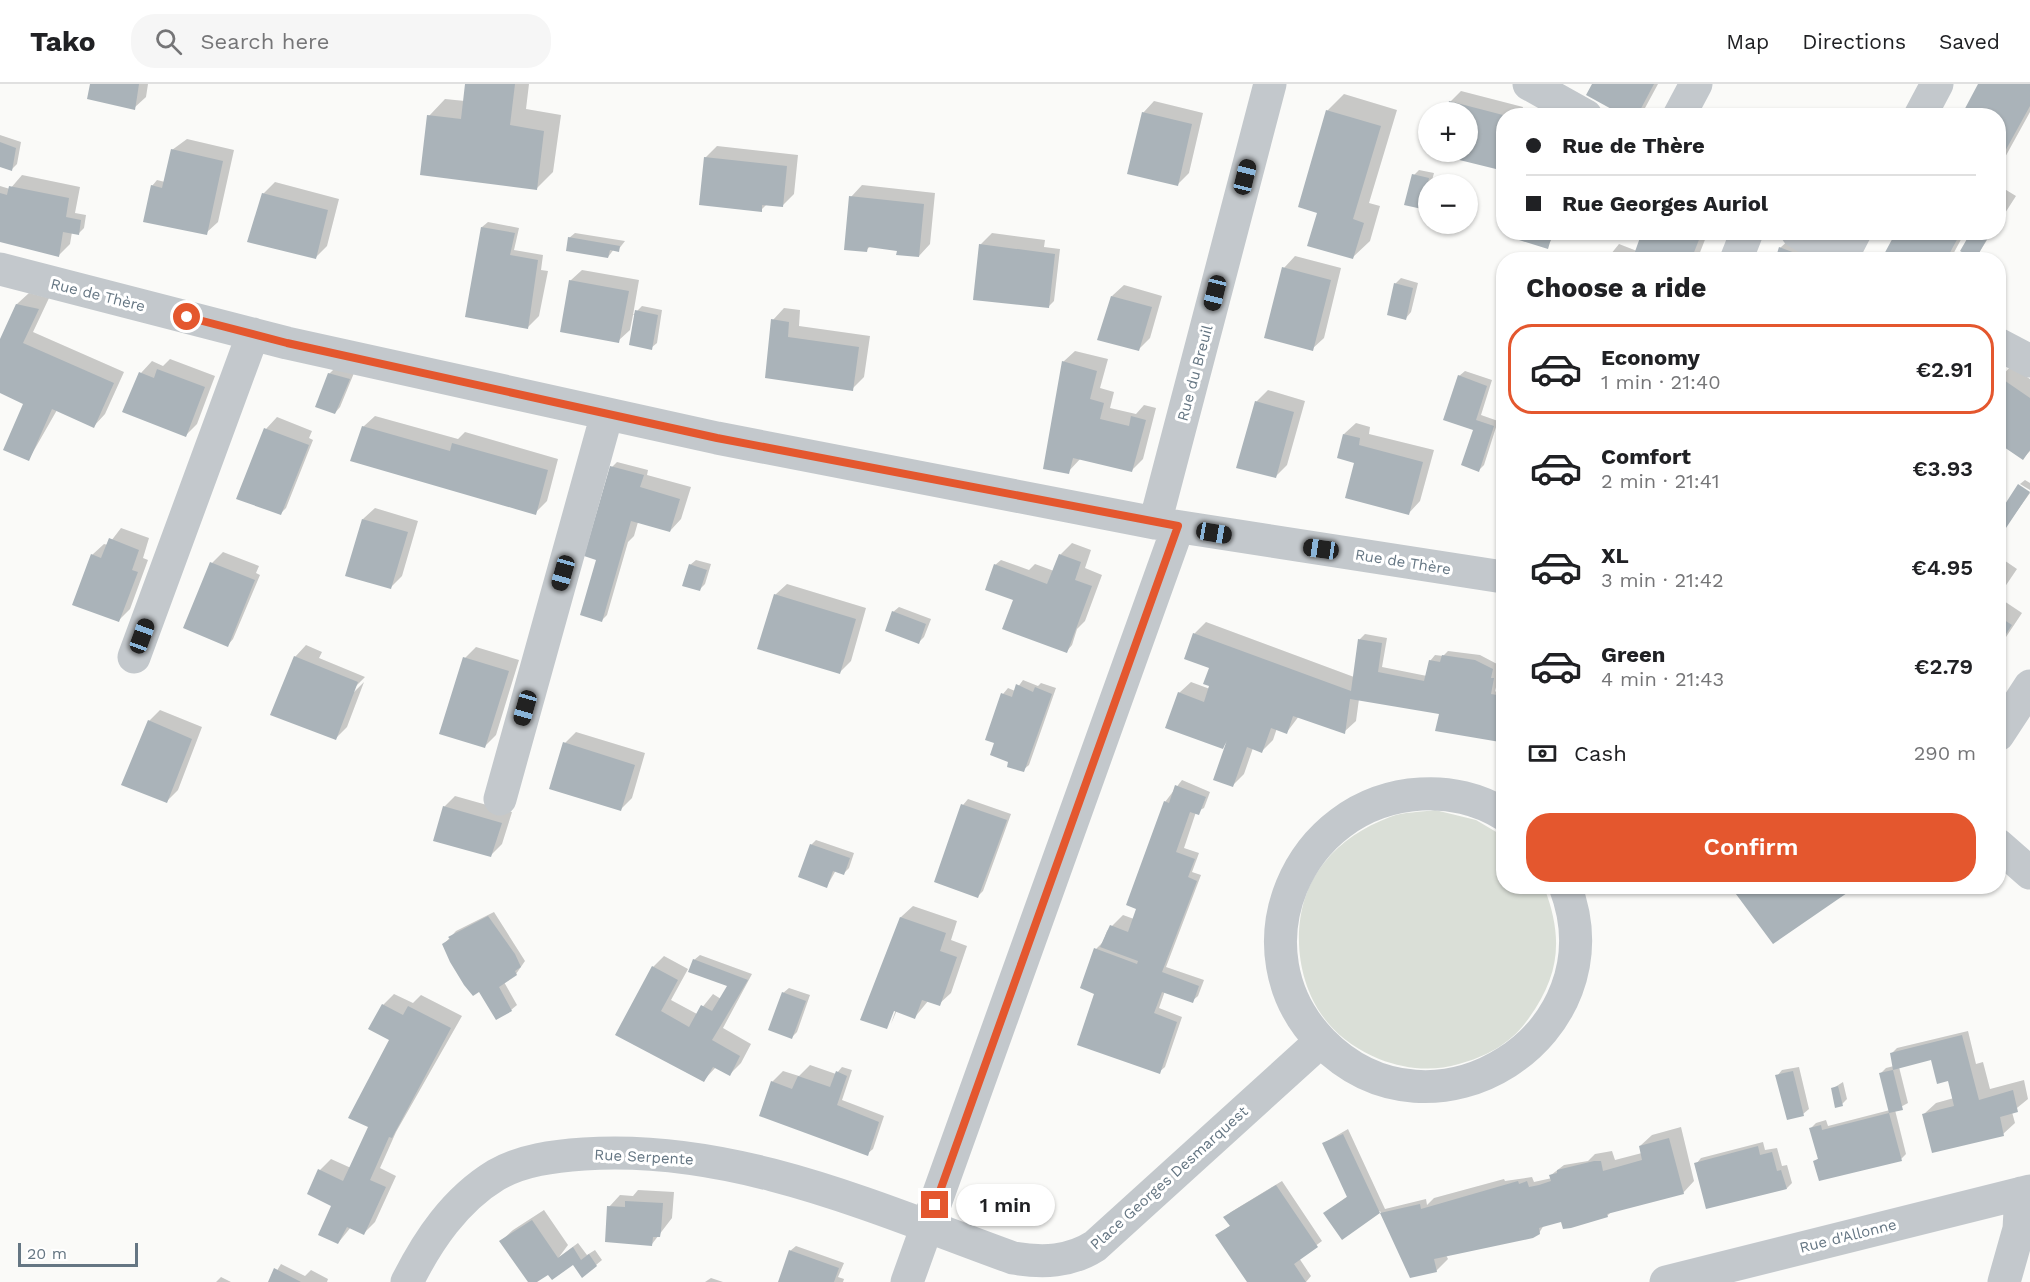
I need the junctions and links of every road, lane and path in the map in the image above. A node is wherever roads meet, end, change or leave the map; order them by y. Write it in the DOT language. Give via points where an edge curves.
graph roads {
  1 [pos="1269,84"];
  2 [pos="1529,84"];
  3 [pos="1696,84"];
  4 [pos="1937,84"];
  5 [pos="1572,108"];
  6 [pos="1683,108"];
  7 [pos="1924,108"];
  8 [pos="1820,240"];
  9 [pos="1848,250"];
  10 [pos="0,269"];
  11 [pos="253,334"];
  12 [pos="2006,348"];
  13 [pos="2030,361"];
  14 [pos="607,414"];
  15 [pos="1167,525"];
  16 [pos="1496,576"];
  17 [pos="134,657"];
  18 [pos="2030,686"];
  19 [pos="2006,723"];
  20 [pos="500,799"];
  21 [pos="1496,811"];
  22 [pos="2006,852"];
  23 [pos="2030,873"];
  24 [pos="1567,894"];
  25 [pos="1321,1041"];
  26 [pos="2025,1192"];
  27 [pos="927,1227"];
  28 [pos="407,1282"];
  29 [pos="907,1282"];
  30 [pos="1666,1282"];
  31 [pos="2004,1282"];
  1 -- 15 [label="street, Rue du Breuil"];
  2 -- 5 [label="street"];
  3 -- 6 [label="street"];
  4 -- 7 [label="street"];
  8 -- 9 [label="street"];
  10 -- 11 [label="street, Rue de Thère"];
  11 -- 14 [label="street, Rue de Thère"];
  11 -- 17 [label="street"];
  12 -- 13 [label="street"];
  14 -- 15 [label="street, Rue de Thère"];
  14 -- 20 [label="street"];
  15 -- 16 [label="street, Rue de Thère"];
  15 -- 27 [label="street, Rue du Breuil"];
  18 -- 19 [label="street"];
  21 -- 25 [label="street" via="1454,795 1385,799 1344,819 1310,851 1289,891 1281,936 1282,960 1291,993 1306,1023"];
  22 -- 23 [label="street"];
  24 -- 25 [label="street" via="1575,943 1567,988 1545,1029 1512,1061 1448,1086 1401,1084 1358,1069"];
  25 -- 27 [label="street, Place Georges Desmarquest" via="1082,1254 1050,1261 1013,1258"];
  26 -- 30 [label="street, Rue d'Allonne"];
  26 -- 31 [label="street"];
  27 -- 28 [label="street, Rue Serpente" via="798,1181 732,1165 623,1153 563,1155 518,1165 481,1185 439,1229"];
  27 -- 29 [label="street, Rue du Breuil"];
}
